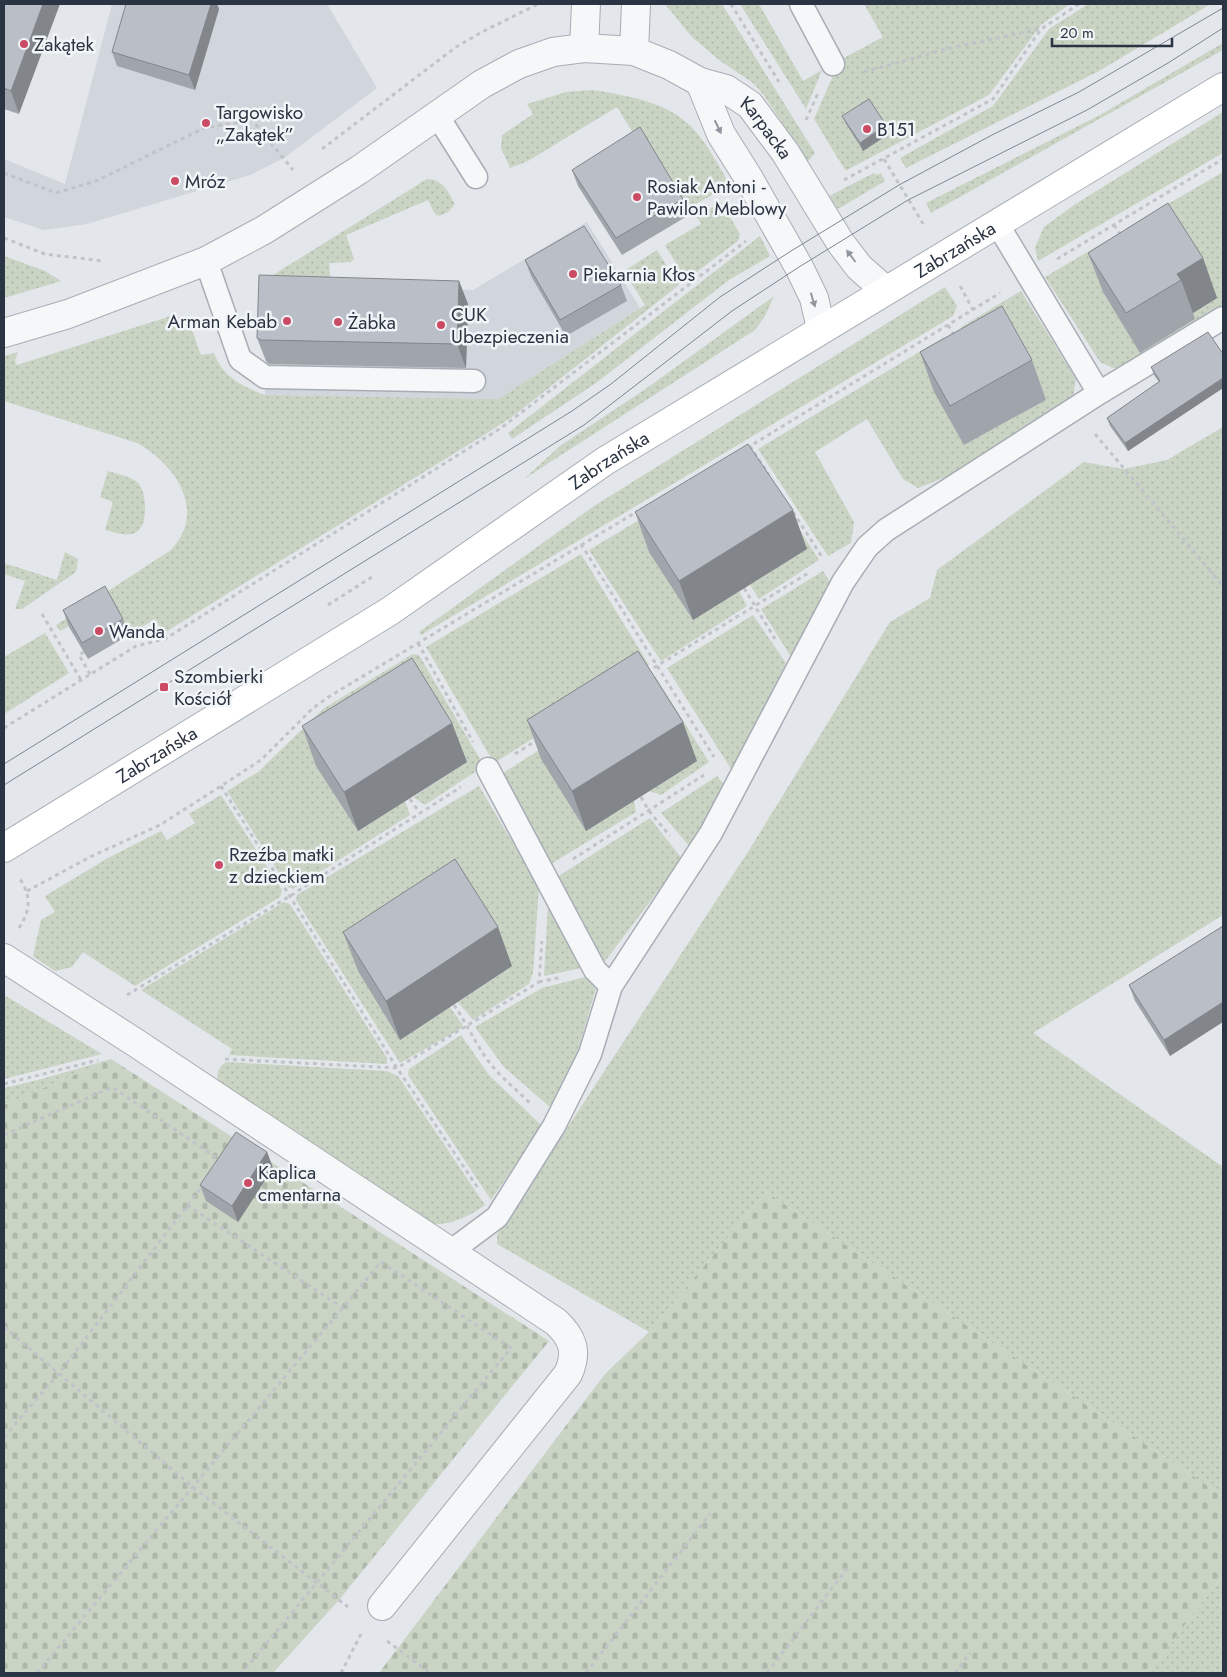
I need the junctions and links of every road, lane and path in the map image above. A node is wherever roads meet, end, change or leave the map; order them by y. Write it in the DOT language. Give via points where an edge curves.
graph roads {
  1 [pos="538,4"];
  2 [pos="586,4"];
  3 [pos="636,4"];
  4 [pos="800,4"];
  5 [pos="1079,4"];
  6 [pos="1041,29"];
  7 [pos="584,48"];
  8 [pos="634,52"];
  9 [pos="833,64"];
  10 [pos="861,73"];
  11 [pos="700,82"];
  12 [pos="1223,87"];
  13 [pos="437,115"];
  14 [pos="316,153"];
  15 [pos="1223,159"];
  16 [pos="301,165"];
  17 [pos="4,172"];
  18 [pos="476,176"];
  19 [pos="841,182"];
  20 [pos="765,205"];
  21 [pos="998,225"];
  22 [pos="1114,225"];
  23 [pos="4,238"];
  24 [pos="1124,239"];
  25 [pos="113,262"];
  26 [pos="206,262"];
  27 [pos="1030,276"];
  28 [pos="885,290"];
  29 [pos="1223,318"];
  30 [pos="948,325"];
  31 [pos="821,329"];
  32 [pos="4,333"];
  33 [pos="957,340"];
  34 [pos="474,381"];
  35 [pos="1099,392"];
  36 [pos="1076,407"];
  37 [pos="750,446"];
  38 [pos="742,451"];
  39 [pos="772,479"];
  40 [pos="788,504"];
  41 [pos="640,510"];
  42 [pos="581,544"];
  43 [pos="843,582"];
  44 [pos="1223,586"];
  45 [pos="744,588"];
  46 [pos="42,614"];
  47 [pos="418,643"];
  48 [pos="84,652"];
  49 [pos="90,674"];
  50 [pos="797,674"];
  51 [pos="81,680"];
  52 [pos="4,728"];
  53 [pos="719,765"];
  54 [pos="488,769"];
  55 [pos="221,786"];
  56 [pos="735,789"];
  57 [pos="641,796"];
  58 [pos="410,798"];
  59 [pos="649,811"];
  60 [pos="420,813"];
  61 [pos="4,848"];
  62 [pos="691,862"];
  63 [pos="18,875"];
  64 [pos="546,876"];
  65 [pos="27,891"];
  66 [pos="18,929"];
  67 [pos="542,934"];
  68 [pos="4,958"];
  69 [pos="611,986"];
  70 [pos="454,1004"];
  71 [pos="469,1027"];
  72 [pos="100,1059"];
  73 [pos="171,1067"];
  74 [pos="397,1068"];
  75 [pos="4,1084"];
  76 [pos="554,1126"];
  77 [pos="4,1135"];
  78 [pos="216,1168"];
  79 [pos="204,1183"];
  80 [pos="187,1205"];
  81 [pos="497,1216"];
  82 [pos="450,1252"];
  83 [pos="343,1308"];
  84 [pos="4,1327"];
  85 [pos="60,1372"];
  86 [pos="4,1437"];
  87 [pos="194,1488"];
  88 [pos="710,1514"];
  89 [pos="849,1566"];
  90 [pos="316,1583"];
  91 [pos="375,1615"];
  92 [pos="970,1653"];
  93 [pos="37,1673"];
  94 [pos="242,1673"];
  95 [pos="342,1673"];
  96 [pos="430,1673"];
  97 [pos="586,1673"];
  98 [pos="767,1673"];
  99 [pos="955,1673"];
  1 -- 14 [label="path" via="456,47"];
  2 -- 7 [label="street"];
  3 -- 8 [label="street"];
  4 -- 9 [label="lane"];
  5 -- 6 [label="path"];
  6 -- 10 [label="path"];
  6 -- 19 [label="path" via="993,99"];
  7 -- 8 [label="street, Karpacka"];
  7 -- 13 [label="street, Karpacka" via="553,52 519,64 482,84"];
  8 -- 11 [label="street, Karpacka" via="669,65"];
  11 -- 20 [label="street, Karpacka, one-way" via="721,134"];
  28 -- 11 [label="street, Karpacka, one-way" via="859,268 840,242 785,152 750,105 726,89"];
  12 -- 21 [label="main road, Zabrzańska"];
  13 -- 18 [label="lane"];
  13 -- 26 [label="street, Karpacka" via="359,170"];
  15 -- 22 [label="path"];
  16 -- 17 [label="path" via="293,170 252,120 204,128 96,180 56,193"];
  20 -- 31 [label="street, Karpacka, one-way" via="814,298"];
  20 -- 49 [label="path" via="740,220 750,238 501,428 165,639 136,646"];
  21 -- 27 [label="lane"];
  21 -- 28 [label="main road, Zabrzańska"];
  22 -- 24 [label="path"];
  22 -- 27 [label="path"];
  23 -- 25 [label="path" via="45,254"];
  26 -- 32 [label="street, Karpacka" via="86,308"];
  26 -- 34 [label="lane" via="240,359 265,377"];
  27 -- 30 [label="path"];
  27 -- 35 [label="lane"];
  28 -- 31 [label="main road, Zabrzańska"];
  29 -- 35 [label="lane"];
  30 -- 33 [label="path"];
  30 -- 37 [label="path"];
  31 -- 61 [label="main road, Zabrzańska" via="567,486 390,611"];
  35 -- 36 [label="lane"];
  36 -- 43 [label="lane" via="886,530 867,547"];
  36 -- 44 [label="path" via="1100,441"];
  37 -- 38 [label="path"];
  37 -- 39 [label="path"];
  40 -- 43 [label="path" via="825,562"];
  41 -- 42 [label="path"];
  42 -- 47 [label="path"];
  42 -- 53 [label="path"];
  43 -- 50 [label="lane"];
  45 -- 50 [label="path"];
  46 -- 51 [label="path"];
  47 -- 54 [label="path"];
  47 -- 55 [label="path" via="312,708 261,760"];
  48 -- 49 [label="path" via="79,655"];
  49 -- 51 [label="path"];
  50 -- 56 [label="lane"];
  51 -- 52 [label="path"];
  53 -- 56 [label="path"];
  53 -- 59 [label="path"];
  54 -- 64 [label="lane"];
  55 -- 65 [label="path" via="160,825"];
  55 -- 74 [label="path"];
  56 -- 62 [label="lane"];
  57 -- 59 [label="path"];
  58 -- 60 [label="path"];
  59 -- 62 [label="path"];
  59 -- 64 [label="path"];
  62 -- 69 [label="lane"];
  63 -- 65 [label="path"];
  64 -- 69 [label="lane" via="595,970"];
  65 -- 66 [label="path" via="29,904"];
  67 -- 71 [label="path" via="539,982"];
  68 -- 73 [label="street"];
  69 -- 76 [label="lane" via="590,1054"];
  70 -- 71 [label="path"];
  71 -- 74 [label="path"];
  71 -- 76 [label="path" via="472,1037 493,1067"];
  72 -- 75 [label="path"];
  73 -- 74 [label="path" via="186,1059 230,1059"];
  73 -- 82 [label="street"];
  74 -- 81 [label="path"];
  76 -- 81 [label="lane"];
  77 -- 78 [label="path" via="112,1088 221,1161"];
  79 -- 80 [label="path"];
  80 -- 83 [label="path"];
  80 -- 85 [label="path"];
  81 -- 82 [label="lane"];
  82 -- 91 [label="street" via="556,1322 572,1342 573,1363 568,1374"];
  83 -- 87 [label="path"];
  83 -- 90 [label="path" via="382,1262 511,1348"];
  84 -- 85 [label="path"];
  85 -- 86 [label="path"];
  85 -- 87 [label="path"];
  87 -- 90 [label="path"];
  87 -- 93 [label="path"];
  88 -- 97 [label="path"];
  89 -- 98 [label="path"];
  90 -- 91 [label="path"];
  90 -- 94 [label="path"];
  91 -- 95 [label="path" via="357,1640"];
  91 -- 96 [label="path" via="396,1649"];
  92 -- 99 [label="path"];
}
